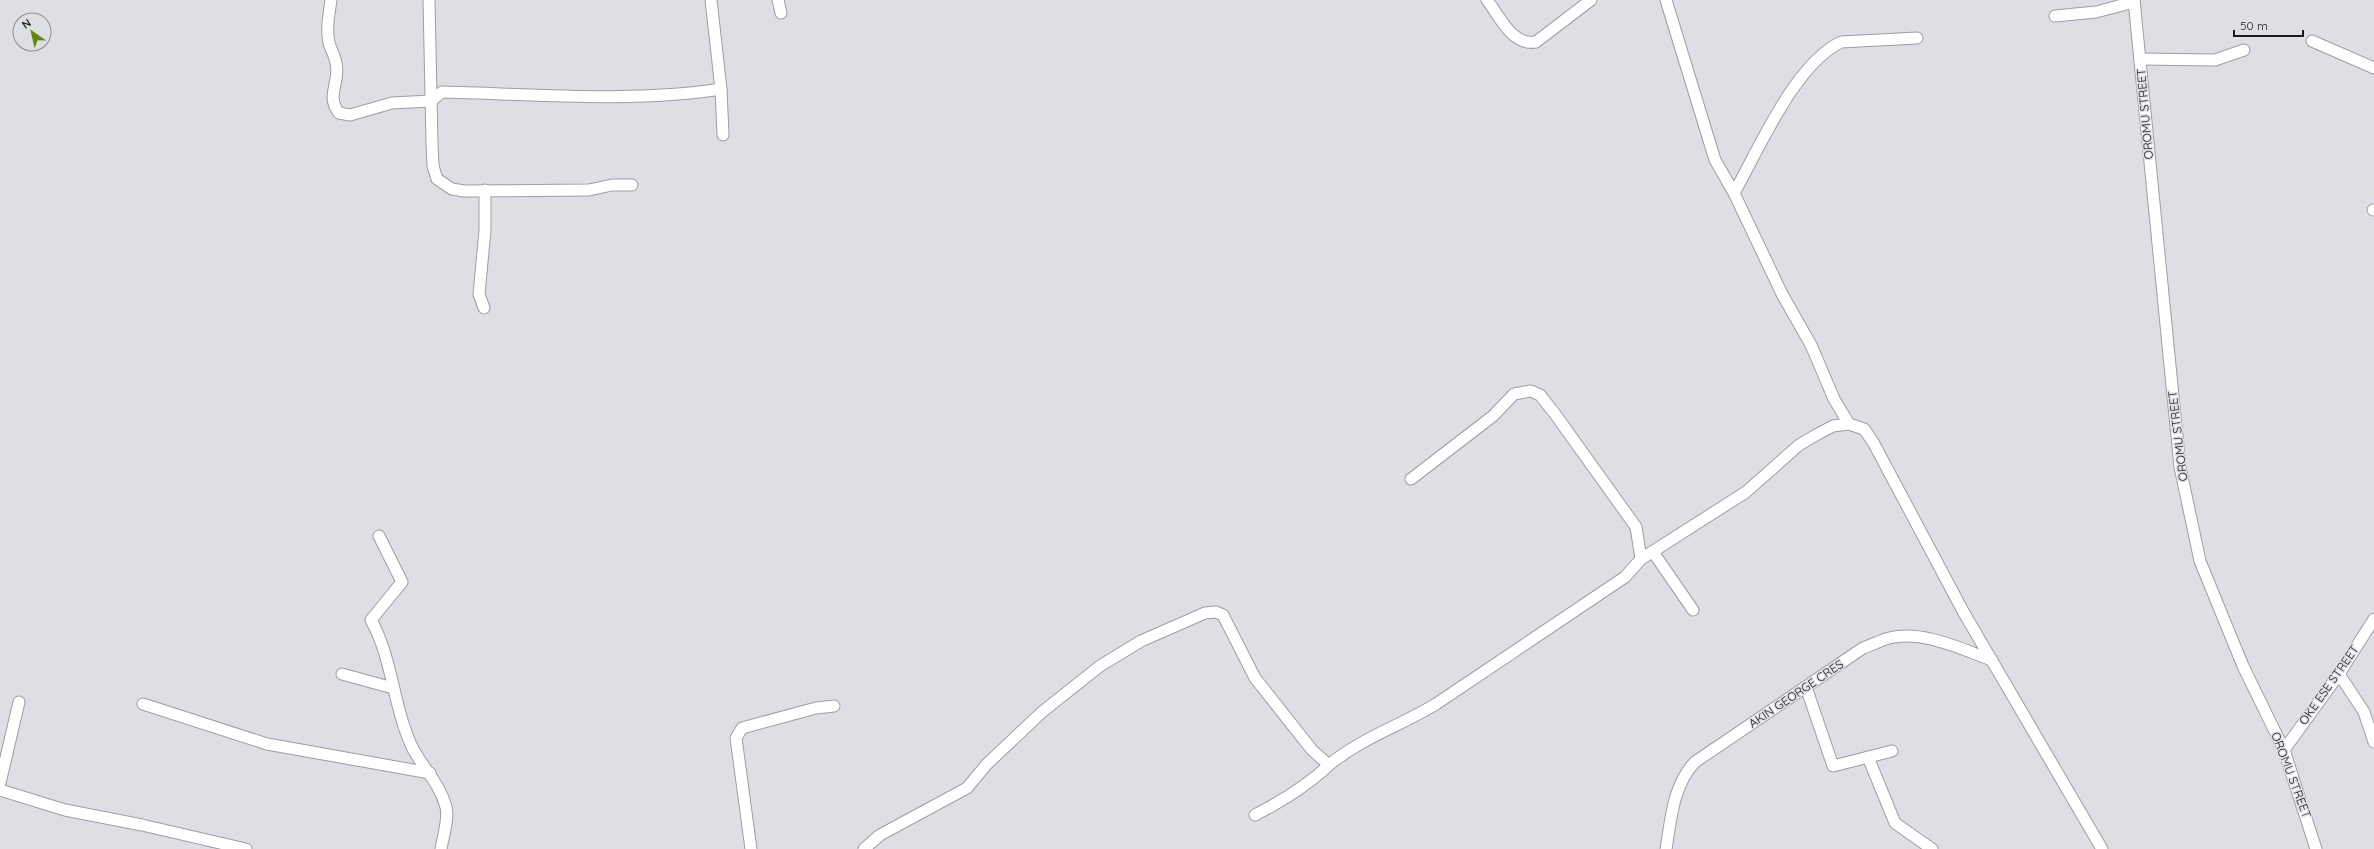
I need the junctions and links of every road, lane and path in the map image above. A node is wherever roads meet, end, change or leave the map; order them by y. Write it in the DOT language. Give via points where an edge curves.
graph roads {
  1 [pos="331,0"];
  2 [pos="429,0"];
  3 [pos="711,0"];
  4 [pos="778,0"];
  5 [pos="1487,0"];
  6 [pos="1591,0"];
  7 [pos="1666,0"];
  8 [pos="2134,1"];
  9 [pos="781,13"];
  10 [pos="2055,16"];
  11 [pos="1917,38"];
  12 [pos="2312,41"];
  13 [pos="2244,50"];
  14 [pos="2140,59"];
  15 [pos="2374,68"];
  16 [pos="721,88"];
  17 [pos="431,101"];
  18 [pos="723,135"];
  19 [pos="632,185"];
  20 [pos="485,190"];
  21 [pos="1734,194"];
  22 [pos="484,308"];
  23 [pos="1849,424"];
  24 [pos="1411,479"];
  25 [pos="379,536"];
  26 [pos="1653,552"];
  27 [pos="1641,559"];
  28 [pos="1693,610"];
  29 [pos="2374,619"];
  30 [pos="1992,660"];
  31 [pos="342,674"];
  32 [pos="2339,674"];
  33 [pos="1806,687"];
  34 [pos="393,688"];
  35 [pos="19,702"];
  36 [pos="143,704"];
  37 [pos="834,706"];
  38 [pos="2374,742"];
  39 [pos="2284,750"];
  40 [pos="1892,751"];
  41 [pos="1868,757"];
  42 [pos="1329,765"];
  43 [pos="430,773"];
  44 [pos="0,783"];
  45 [pos="0,790"];
  46 [pos="1255,815"];
  47 [pos="246,849"];
  48 [pos="441,849"];
  49 [pos="752,849"];
  50 [pos="864,849"];
  51 [pos="1666,849"];
  52 [pos="1932,849"];
  53 [pos="2102,849"];
  54 [pos="2316,849"];
  1 -- 17 [label="street" via="327,25 329,42 337,64 336,86 332,93 334,107 339,113 350,116 392,103"];
  2 -- 17 [label="street"];
  3 -- 16 [label="street"];
  4 -- 9 [label="street"];
  5 -- 6 [label="street" via="1516,40 1525,44 1536,42"];
  7 -- 21 [label="street" via="1715,160"];
  8 -- 10 [label="street" via="2096,12"];
  8 -- 14 [label="street, OROMU STREET"];
  11 -- 21 [label="street" via="1840,42 1830,47 1791,91"];
  12 -- 15 [label="street"];
  13 -- 14 [label="street" via="2216,60"];
  14 -- 39 [label="street, OROMU STREET" via="2180,466 2200,561 2242,666"];
  16 -- 17 [label="street" via="685,94 598,96 442,92"];
  16 -- 18 [label="street"];
  17 -- 20 [label="street" via="433,166 437,179 452,189"];
  19 -- 20 [label="street" via="612,185 590,190"];
  20 -- 22 [label="street" via="486,230 479,294"];
  21 -- 23 [label="street" via="1782,294 1811,344 1834,400"];
  23 -- 26 [label="street" via="1833,426 1800,445 1746,492"];
  23 -- 30 [label="street" via="1864,429 1873,442 1907,510"];
  24 -- 27 [label="street" via="1493,416 1514,394 1531,391 1540,395 1555,414 1636,527"];
  25 -- 34 [label="street" via="402,582 371,620 381,638"];
  26 -- 27 [label="street"];
  26 -- 28 [label="street"];
  27 -- 42 [label="street" via="1624,577 1436,704 1348,749"];
  29 -- 32 [label="street, OKE ESE STREET"];
  30 -- 33 [label="street, AKIN GEORGE CRES" via="1913,636 1890,638 1863,648"];
  30 -- 53 [label="street"];
  31 -- 34 [label="street"];
  32 -- 38 [label="street" via="2364,712"];
  32 -- 39 [label="street, OKE ESE STREET"];
  33 -- 41 [label="street" via="1832,766"];
  33 -- 51 [label="street, AKIN GEORGE CRES" via="1689,768 1674,802"];
  34 -- 43 [label="street" via="414,749"];
  35 -- 44 [label="street"];
  36 -- 43 [label="street" via="267,744"];
  37 -- 49 [label="street" via="816,708 738,731 736,738 740,779"];
  39 -- 54 [label="street, OROMU STREET"];
  40 -- 41 [label="street"];
  41 -- 52 [label="street" via="1895,824"];
  42 -- 46 [label="street" via="1316,778 1287,798"];
  42 -- 50 [label="street" via="1312,750 1255,678 1222,615 1210,612 1141,641 1100,666 1042,712 987,764 967,788 880,835"];
  43 -- 48 [label="street" via="439,786 447,809"];
  45 -- 47 [label="street" via="65,810"];
}
